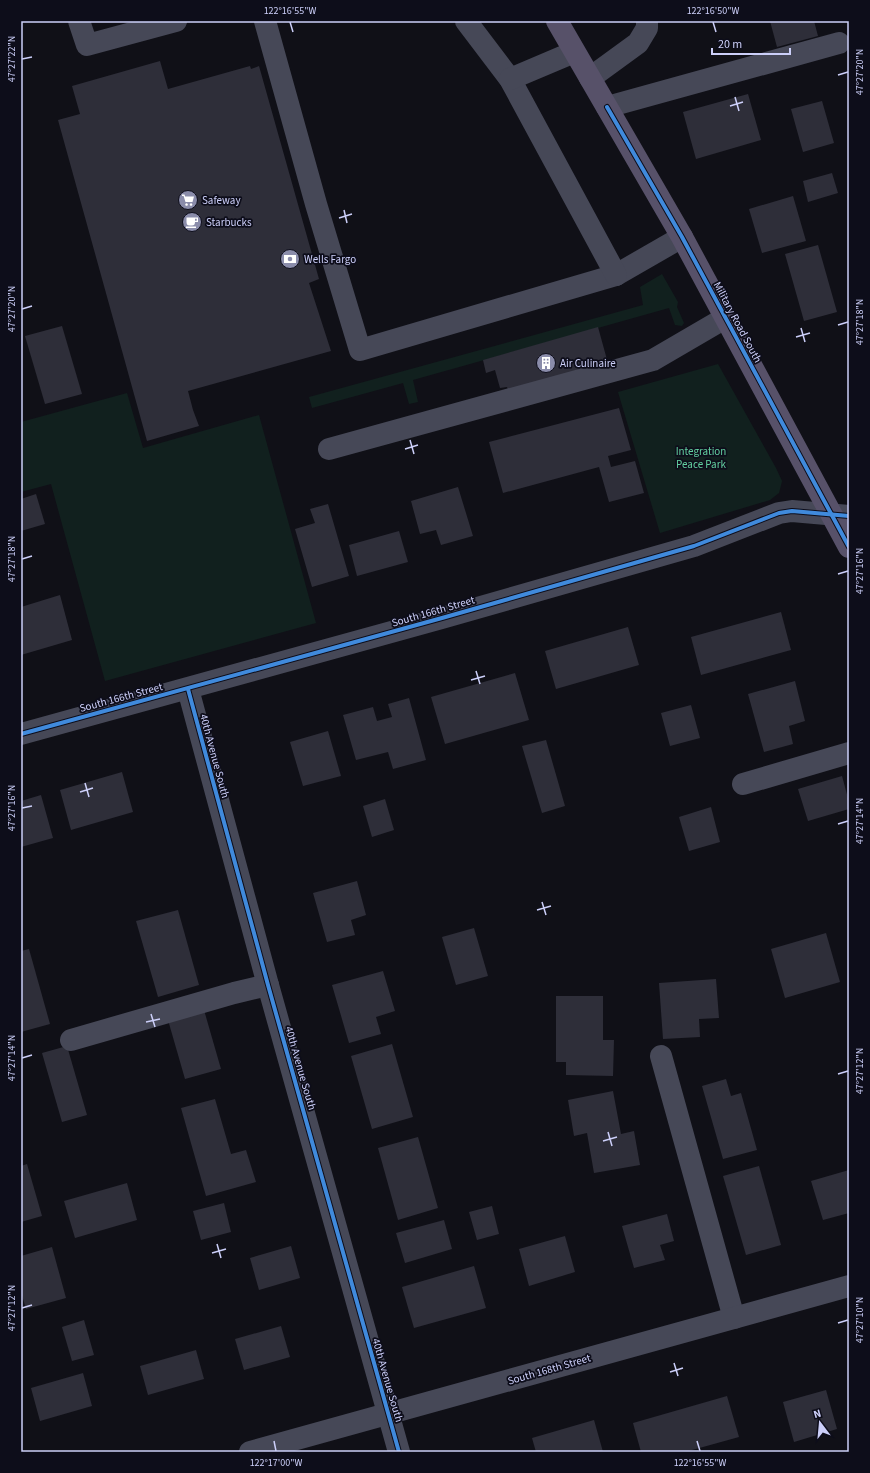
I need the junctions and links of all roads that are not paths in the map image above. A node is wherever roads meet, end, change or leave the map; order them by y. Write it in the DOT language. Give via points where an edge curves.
graph roads {
  1 [pos="79,21"];
  2 [pos="176,21"];
  3 [pos="265,21"];
  4 [pos="466,21"];
  5 [pos="557,21"];
  6 [pos="647,21"];
  7 [pos="839,43"];
  8 [pos="574,52"];
  9 [pos="590,78"];
  10 [pos="510,79"];
  11 [pos="606,107"];
  12 [pos="682,237"];
  13 [pos="616,276"];
  14 [pos="725,318"];
  15 [pos="329,449"];
  16 [pos="840,515"];
  17 [pos="849,547"];
  18 [pos="188,689"];
  19 [pos="21,734"];
  20 [pos="849,753"];
  21 [pos="743,784"];
  22 [pos="268,985"];
  23 [pos="71,1040"];
  24 [pos="661,1056"];
  25 [pos="849,1286"];
  26 [pos="734,1318"];
  27 [pos="388,1414"];
  28 [pos="250,1452"];
  29 [pos="399,1452"];
  1 -- 2 [label="street" via="87,45"];
  3 -- 13 [label="street" via="360,350"];
  4 -- 10 [label="street"];
  5 -- 8 [label="main road, Military Road South"];
  6 -- 9 [label="street" via="647,28 638,43"];
  7 -- 11 [label="street"];
  8 -- 9 [label="main road, Military Road South"];
  8 -- 10 [label="street"];
  9 -- 11 [label="main road, Military Road South"];
  10 -- 13 [label="street"];
  11 -- 12 [label="main road, Military Road South"];
  12 -- 13 [label="street"];
  12 -- 14 [label="main road, Military Road South"];
  14 -- 15 [label="street" via="653,360"];
  14 -- 16 [label="main road, Military Road South"];
  16 -- 17 [label="main road, Military Road South"];
  16 -- 18 [label="street, South 166th Street" via="792,511 780,513 694,546"];
  18 -- 19 [label="street, South 166th Street"];
  18 -- 22 [label="street, 40th Avenue South"];
  20 -- 21 [label="street"];
  22 -- 23 [label="street"];
  22 -- 27 [label="street, 40th Avenue South"];
  24 -- 26 [label="street"];
  25 -- 26 [label="street, South 168th Street"];
  26 -- 27 [label="street, South 168th Street"];
  27 -- 28 [label="street, South 168th Street"];
  27 -- 29 [label="street, 40th Avenue South"];
}
